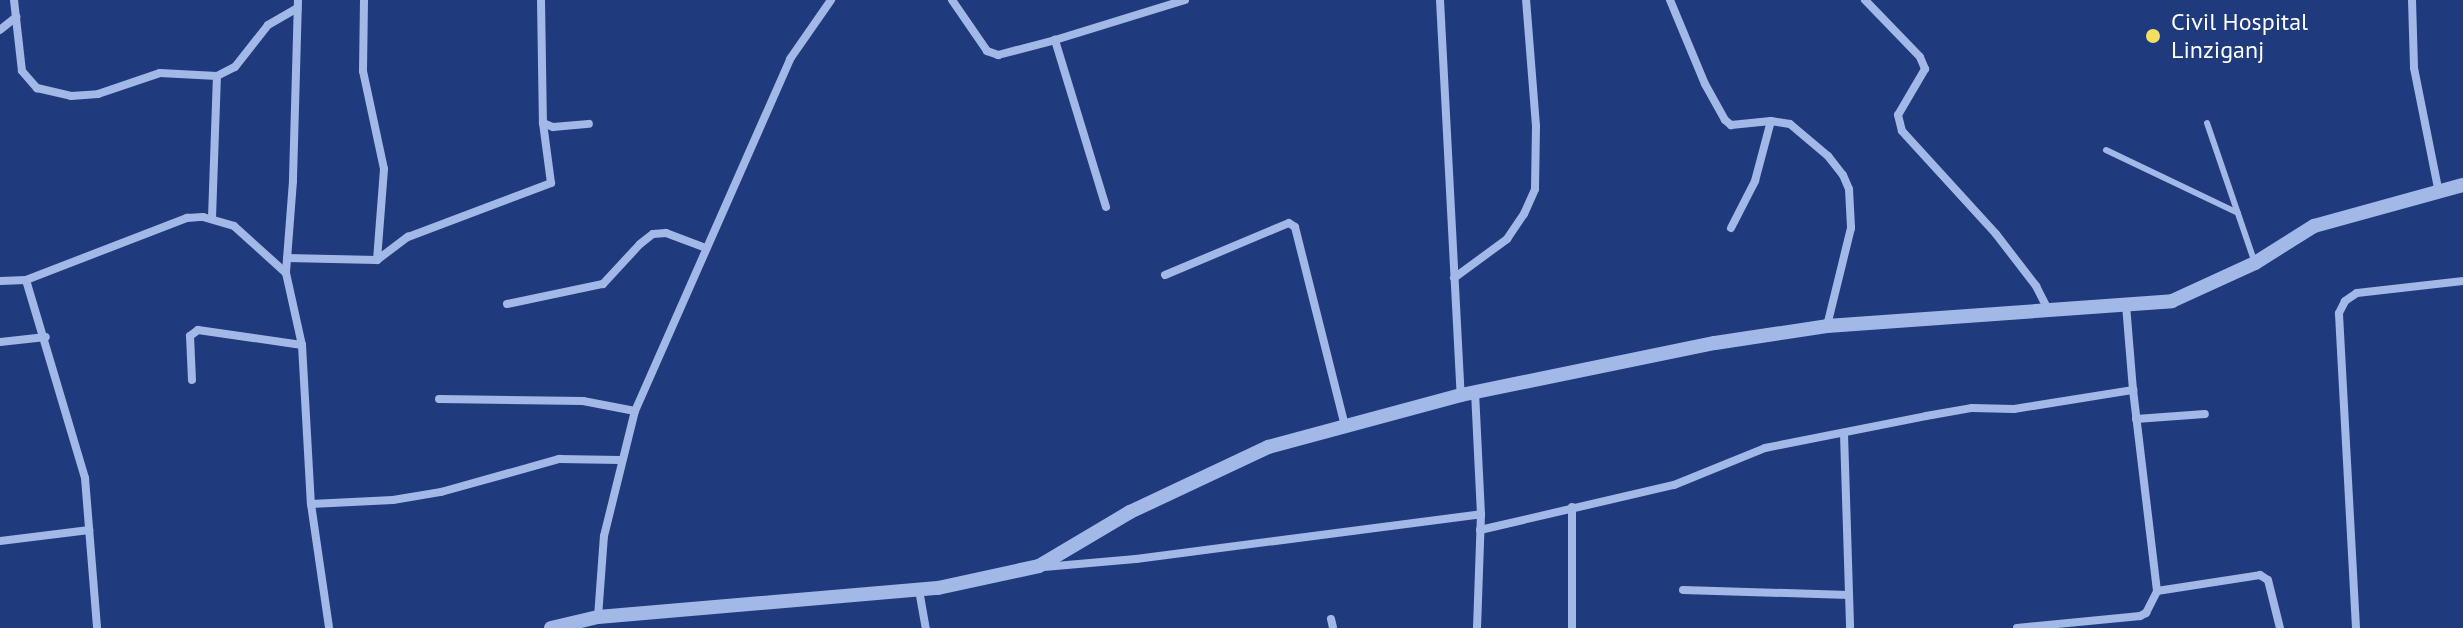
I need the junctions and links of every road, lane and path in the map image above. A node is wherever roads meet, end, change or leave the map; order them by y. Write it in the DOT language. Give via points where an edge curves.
graph roads {
  1 [pos="25,0"];
  2 [pos="364,0"];
  3 [pos="541,0"];
  4 [pos="831,0"];
  5 [pos="952,0"];
  6 [pos="1185,0"];
  7 [pos="1440,0"];
  8 [pos="1526,0"];
  9 [pos="1670,0"];
  10 [pos="1865,0"];
  11 [pos="2412,0"];
  12 [pos="14,1"];
  13 [pos="298,4"];
  14 [pos="16,17"];
  15 [pos="0,30"];
  16 [pos="1055,40"];
  17 [pos="217,76"];
  18 [pos="1771,121"];
  19 [pos="543,123"];
  20 [pos="2207,123"];
  21 [pos="589,124"];
  22 [pos="2106,150"];
  23 [pos="2463,185"];
  24 [pos="2439,193"];
  25 [pos="1106,207"];
  26 [pos="2238,213"];
  27 [pos="212,218"];
  28 [pos="1731,228"];
  29 [pos="706,248"];
  30 [pos="287,258"];
  31 [pos="377,260"];
  32 [pos="2255,263"];
  33 [pos="286,273"];
  34 [pos="1165,275"];
  35 [pos="1454,278"];
  36 [pos="26,280"];
  37 [pos="0,281"];
  38 [pos="2463,281"];
  39 [pos="507,304"];
  40 [pos="2126,305"];
  41 [pos="2049,312"];
  42 [pos="1827,326"];
  43 [pos="46,337"];
  44 [pos="0,342"];
  45 [pos="302,345"];
  46 [pos="192,380"];
  47 [pos="2133,390"];
  48 [pos="1468,394"];
  49 [pos="439,399"];
  50 [pos="635,411"];
  51 [pos="2205,414"];
  52 [pos="2136,419"];
  53 [pos="1345,426"];
  54 [pos="1844,434"];
  55 [pos="621,460"];
  56 [pos="311,504"];
  57 [pos="1572,507"];
  58 [pos="1481,514"];
  59 [pos="89,530"];
  60 [pos="1480,530"];
  61 [pos="0,541"];
  62 [pos="1031,568"];
  63 [pos="919,590"];
  64 [pos="1683,590"];
  65 [pos="2157,591"];
  66 [pos="1849,595"];
  67 [pos="598,617"];
  68 [pos="97,628"];
  69 [pos="329,628"];
  70 [pos="551,628"];
  71 [pos="926,628"];
  72 [pos="1477,628"];
  73 [pos="1572,628"];
  74 [pos="1850,628"];
  75 [pos="2017,628"];
  76 [pos="2280,628"];
  77 [pos="2356,628"];
  1 -- 12 [label="street"];
  2 -- 31 [label="street" via="363,71 384,169"];
  3 -- 19 [label="street"];
  4 -- 29 [label="street" via="790,59"];
  5 -- 16 [label="street" via="987,51 998,55"];
  6 -- 16 [label="street"];
  7 -- 35 [label="street"];
  8 -- 35 [label="street" via="1535,189 1507,239"];
  9 -- 18 [label="street" via="1725,120 1731,125"];
  10 -- 41 [label="street" via="1920,57 1925,69 1898,115 1902,131 1996,234"];
  11 -- 24 [label="street" via="2414,68"];
  12 -- 14 [label="street"];
  13 -- 17 [label="street" via="268,25 235,67"];
  13 -- 30 [label="street"];
  14 -- 15 [label="street"];
  14 -- 17 [label="street" via="22,71 46,90 84,95 160,73"];
  16 -- 25 [label="street"];
  17 -- 27 [label="street"];
  18 -- 28 [label="street" via="1758,173"];
  18 -- 42 [label="street" via="1790,124 1828,156 1849,189 1851,228"];
  19 -- 21 [label="street"];
  19 -- 31 [label="street" via="551,183 408,237"];
  20 -- 26 [label="lane"];
  22 -- 26 [label="lane"];
  23 -- 24 [label="street"];
  24 -- 32 [label="street" via="2314,226"];
  26 -- 32 [label="lane"];
  27 -- 33 [label="street" via="234,226"];
  27 -- 36 [label="street" via="187,218"];
  29 -- 39 [label="street" via="666,233 653,234 603,284"];
  29 -- 50 [label="street"];
  30 -- 31 [label="street"];
  30 -- 33 [label="street"];
  32 -- 40 [label="street" via="2172,301"];
  33 -- 45 [label="street"];
  34 -- 53 [label="street" via="1289,223 1295,227"];
  35 -- 48 [label="street"];
  36 -- 37 [label="street"];
  36 -- 43 [label="street"];
  38 -- 77 [label="street" via="2357,293 2339,313"];
  40 -- 41 [label="street"];
  40 -- 47 [label="street"];
  41 -- 42 [label="street"];
  42 -- 48 [label="street" via="1715,343"];
  43 -- 44 [label="street"];
  43 -- 59 [label="street" via="80,456"];
  45 -- 46 [label="street" via="198,330 190,336"];
  45 -- 56 [label="street"];
  47 -- 52 [label="street"];
  47 -- 54 [label="street" via="2014,409 1957,411"];
  48 -- 53 [label="street"];
  48 -- 58 [label="street"];
  49 -- 50 [label="street" via="583,401"];
  50 -- 55 [label="street"];
  51 -- 52 [label="street"];
  52 -- 65 [label="street"];
  53 -- 62 [label="street" via="1268,447 1130,512"];
  54 -- 57 [label="street" via="1765,448 1674,485"];
  54 -- 66 [label="street"];
  55 -- 56 [label="street" via="559,459 441,492"];
  55 -- 67 [label="street" via="604,536"];
  56 -- 69 [label="street"];
  57 -- 60 [label="street"];
  57 -- 73 [label="street"];
  58 -- 60 [label="street"];
  58 -- 62 [label="street"];
  59 -- 61 [label="street"];
  59 -- 68 [label="street"];
  60 -- 72 [label="street"];
  62 -- 63 [label="street"];
  63 -- 67 [label="street"];
  63 -- 71 [label="street"];
  64 -- 66 [label="street"];
  65 -- 75 [label="street" via="2140,616"];
  65 -- 76 [label="street" via="2260,575 2268,580"];
  66 -- 74 [label="street"];
  67 -- 70 [label="street"];
}
